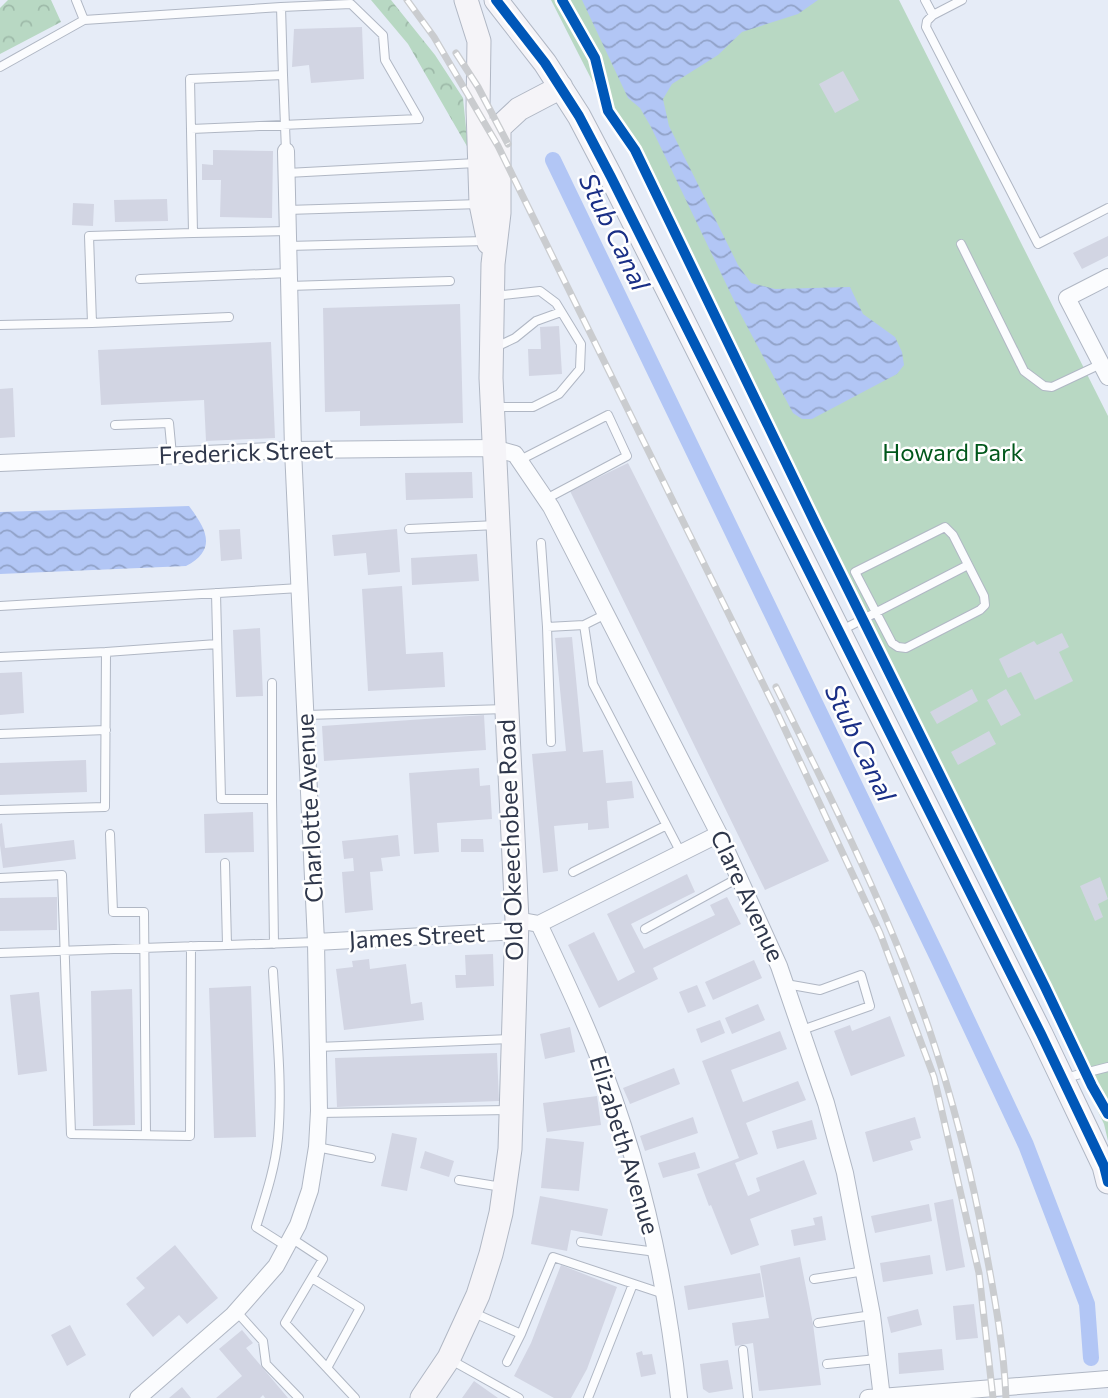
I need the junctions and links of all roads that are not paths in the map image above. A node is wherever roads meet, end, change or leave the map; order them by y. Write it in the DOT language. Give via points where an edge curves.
graph roads {
  1 [pos="76,0"];
  2 [pos="466,0"];
  3 [pos="496,0"];
  4 [pos="925,0"];
  5 [pos="962,0"];
  6 [pos="349,2"];
  7 [pos="281,7"];
  8 [pos="933,15"];
  9 [pos="85,20"];
  10 [pos="0,67"];
  11 [pos="283,75"];
  12 [pos="561,87"];
  13 [pos="285,125"];
  14 [pos="499,126"];
  15 [pos="191,129"];
  16 [pos="286,151"];
  17 [pos="479,157"];
  18 [pos="287,173"];
  19 [pos="481,204"];
  20 [pos="1108,208"];
  21 [pos="287,210"];
  22 [pos="193,233"];
  23 [pos="288,238"];
  24 [pos="488,241"];
  25 [pos="961,244"];
  26 [pos="493,264"];
  27 [pos="1108,277"];
  28 [pos="140,279"];
  29 [pos="289,280"];
  30 [pos="450,281"];
  31 [pos="492,296"];
  32 [pos="561,312"];
  33 [pos="229,317"];
  34 [pos="92,323"];
  35 [pos="0,325"];
  36 [pos="492,349"];
  37 [pos="1105,371"];
  38 [pos="492,407"];
  39 [pos="115,425"];
  40 [pos="493,448"];
  41 [pos="293,450"];
  42 [pos="172,455"];
  43 [pos="520,460"];
  44 [pos="0,463"];
  45 [pos="546,499"];
  46 [pos="497,525"];
  47 [pos="409,529"];
  48 [pos="541,543"];
  49 [pos="968,565"];
  50 [pos="300,588"];
  51 [pos="216,593"];
  52 [pos="0,606"];
  53 [pos="876,613"];
  54 [pos="606,614"];
  55 [pos="584,625"];
  56 [pos="547,627"];
  57 [pos="839,632"];
  58 [pos="217,644"];
  59 [pos="106,652"];
  60 [pos="0,657"];
  61 [pos="272,683"];
  62 [pos="506,709"];
  63 [pos="306,715"];
  64 [pos="106,730"];
  65 [pos="0,734"];
  66 [pos="551,742"];
  67 [pos="271,799"];
  68 [pos="0,810"];
  69 [pos="665,826"];
  70 [pos="110,834"];
  71 [pos="719,834"];
  72 [pos="681,853"];
  73 [pos="225,863"];
  74 [pos="573,872"];
  75 [pos="740,877"];
  76 [pos="0,878"];
  77 [pos="524,925"];
  78 [pos="645,929"];
  79 [pos="316,942"];
  80 [pos="274,944"];
  81 [pos="227,945"];
  82 [pos="191,946"];
  83 [pos="146,948"];
  84 [pos="64,951"];
  85 [pos="0,953"];
  86 [pos="273,971"];
  87 [pos="786,984"];
  88 [pos="803,1030"];
  89 [pos="514,1039"];
  90 [pos="318,1047"];
  91 [pos="1108,1067"];
  92 [pos="1062,1079"];
  93 [pos="512,1110"];
  94 [pos="319,1113"];
  95 [pos="146,1135"];
  96 [pos="317,1147"];
  97 [pos="371,1158"];
  98 [pos="459,1180"];
  99 [pos="1108,1182"];
  100 [pos="505,1187"];
  101 [pos="289,1242"];
  102 [pos="581,1242"];
  103 [pos="656,1252"];
  104 [pos="865,1271"];
  105 [pos="312,1278"];
  106 [pos="814,1279"];
  107 [pos="633,1284"];
  108 [pos="664,1294"];
  109 [pos="236,1311"];
  110 [pos="471,1311"];
  111 [pos="872,1315"];
  112 [pos="818,1323"];
  113 [pos="521,1334"];
  114 [pos="743,1350"];
  115 [pos="449,1358"];
  116 [pos="877,1359"];
  117 [pos="507,1362"];
  118 [pos="827,1364"];
  119 [pos="327,1368"];
  120 [pos="1108,1379"];
  121 [pos="972,1394"];
  122 [pos="138,1398"];
  123 [pos="299,1398"];
  124 [pos="355,1398"];
  125 [pos="422,1398"];
  126 [pos="519,1398"];
  127 [pos="588,1398"];
  128 [pos="679,1398"];
  129 [pos="748,1398"];
  130 [pos="877,1398"];
  1 -- 9 [label="lane"];
  2 -- 17 [label="street, Old Okeechobee Road" via="479,41"];
  3 -- 12 [label="street"];
  4 -- 8 [label="lane"];
  5 -- 8 [label="lane"];
  6 -- 7 [label="lane"];
  6 -- 13 [label="lane" via="383,35 385,60 419,119"];
  7 -- 9 [label="lane"];
  7 -- 11 [label="lane"];
  8 -- 20 [label="lane" via="926,27 1038,244"];
  9 -- 10 [label="lane"];
  11 -- 13 [label="lane"];
  11 -- 15 [label="lane" via="190,79"];
  12 -- 14 [label="street" via="519,109"];
  12 -- 57 [label="street" via="611,177"];
  13 -- 15 [label="lane"];
  13 -- 16 [label="lane"];
  14 -- 17 [label="street"];
  14 -- 26 [label="street, Old Okeechobee Road" via="499,213"];
  15 -- 22 [label="lane"];
  16 -- 18 [label="street, Charlotte Avenue"];
  17 -- 18 [label="lane"];
  17 -- 19 [label="street, Old Okeechobee Road"];
  18 -- 21 [label="street, Charlotte Avenue"];
  19 -- 21 [label="lane"];
  19 -- 24 [label="street, Old Okeechobee Road"];
  21 -- 23 [label="street, Charlotte Avenue"];
  22 -- 23 [label="lane"];
  22 -- 34 [label="lane" via="89,236"];
  23 -- 24 [label="lane"];
  23 -- 29 [label="street, Charlotte Avenue"];
  24 -- 26 [label="street, Old Okeechobee Road"];
  25 -- 37 [label="lane" via="1024,370 1052,387"];
  26 -- 31 [label="street, Old Okeechobee Road"];
  27 -- 37 [label="street" via="1067,298"];
  28 -- 29 [label="lane"];
  29 -- 30 [label="lane"];
  29 -- 41 [label="street, Charlotte Avenue"];
  31 -- 32 [label="lane" via="540,291"];
  31 -- 36 [label="street, Old Okeechobee Road"];
  32 -- 36 [label="lane" via="536,321"];
  32 -- 38 [label="lane" via="581,344 580,369 559,394 533,407"];
  33 -- 34 [label="lane"];
  34 -- 35 [label="lane"];
  36 -- 38 [label="street, Old Okeechobee Road"];
  38 -- 40 [label="street, Old Okeechobee Road"];
  39 -- 42 [label="lane" via="169,423"];
  40 -- 41 [label="street, Frederick Street"];
  40 -- 43 [label="street"];
  40 -- 46 [label="street, Old Okeechobee Road"];
  41 -- 42 [label="street, Frederick Street"];
  41 -- 50 [label="street, Charlotte Avenue"];
  42 -- 44 [label="street, Frederick Street"];
  43 -- 45 [label="street, Clare Avenue"];
  43 -- 45 [label="lane" via="608,415 627,456"];
  45 -- 54 [label="street, Clare Avenue"];
  46 -- 47 [label="lane"];
  46 -- 62 [label="street, Old Okeechobee Road"];
  48 -- 56 [label="lane"];
  49 -- 53 [label="lane"];
  49 -- 53 [label="lane" via="984,596 980,610 906,648 892,643"];
  49 -- 53 [label="lane" via="945,527 855,572"];
  50 -- 51 [label="lane"];
  50 -- 63 [label="street, Charlotte Avenue"];
  51 -- 52 [label="lane"];
  51 -- 58 [label="lane"];
  53 -- 57 [label="lane"];
  54 -- 55 [label="lane"];
  54 -- 71 [label="street, Clare Avenue"];
  55 -- 56 [label="lane"];
  55 -- 69 [label="lane" via="593,684"];
  56 -- 66 [label="lane"];
  57 -- 92 [label="street"];
  58 -- 59 [label="lane"];
  58 -- 67 [label="lane" via="221,799"];
  59 -- 60 [label="lane"];
  59 -- 64 [label="lane"];
  61 -- 67 [label="lane"];
  62 -- 63 [label="lane"];
  62 -- 77 [label="street, Old Okeechobee Road"];
  63 -- 79 [label="street, Charlotte Avenue"];
  64 -- 65 [label="lane"];
  64 -- 68 [label="lane" via="105,807"];
  67 -- 80 [label="lane"];
  69 -- 72 [label="lane"];
  69 -- 74 [label="lane"];
  70 -- 83 [label="lane" via="113,912 144,912"];
  71 -- 72 [label="street"];
  71 -- 75 [label="street, Clare Avenue"];
  72 -- 77 [label="street"];
  73 -- 81 [label="lane"];
  75 -- 78 [label="lane"];
  75 -- 87 [label="street, Clare Avenue"];
  76 -- 84 [label="lane" via="62,876"];
  77 -- 79 [label="street, James Street"];
  77 -- 89 [label="street, Old Okeechobee Road"];
  77 -- 103 [label="street, Elizabeth Avenue" via="595,1048 618,1111"];
  79 -- 80 [label="lane"];
  79 -- 90 [label="street, Charlotte Avenue"];
  80 -- 81 [label="lane"];
  81 -- 82 [label="lane"];
  82 -- 83 [label="lane"];
  82 -- 95 [label="lane" via="190,1136"];
  83 -- 84 [label="lane"];
  83 -- 95 [label="lane"];
  84 -- 85 [label="lane"];
  84 -- 95 [label="lane" via="71,1134"];
  86 -- 101 [label="lane" via="278,1139 256,1227"];
  87 -- 88 [label="street, Clare Avenue"];
  87 -- 88 [label="lane" via="820,990 861,975 870,1006"];
  88 -- 104 [label="street, Clare Avenue" via="842,1161"];
  89 -- 90 [label="lane"];
  89 -- 93 [label="street, Old Okeechobee Road"];
  90 -- 94 [label="street, Charlotte Avenue"];
  91 -- 92 [label="lane"];
  92 -- 99 [label="street"];
  93 -- 94 [label="lane"];
  93 -- 100 [label="street, Old Okeechobee Road"];
  94 -- 96 [label="street, Charlotte Avenue"];
  96 -- 97 [label="lane"];
  96 -- 101 [label="street, Charlotte Avenue" via="310,1191"];
  98 -- 100 [label="lane"];
  100 -- 110 [label="street, Old Okeechobee Road" via="491,1254"];
  101 -- 105 [label="lane" via="323,1259"];
  101 -- 109 [label="street, Charlotte Avenue" via="275,1266"];
  102 -- 103 [label="lane"];
  103 -- 108 [label="street, Elizabeth Avenue"];
  104 -- 106 [label="lane"];
  104 -- 111 [label="street, Clare Avenue"];
  105 -- 119 [label="lane" via="285,1323"];
  105 -- 119 [label="lane" via="360,1308"];
  107 -- 108 [label="lane"];
  107 -- 113 [label="lane" via="553,1257"];
  107 -- 127 [label="lane"];
  108 -- 128 [label="street, Elizabeth Avenue"];
  109 -- 122 [label="street, Charlotte Avenue"];
  109 -- 123 [label="lane" via="263,1342 266,1364"];
  110 -- 113 [label="lane"];
  110 -- 115 [label="street, Old Okeechobee Road"];
  111 -- 112 [label="lane"];
  111 -- 116 [label="street, Clare Avenue"];
  113 -- 117 [label="lane"];
  114 -- 129 [label="lane"];
  115 -- 125 [label="street, Old Okeechobee Road"];
  115 -- 126 [label="lane"];
  116 -- 118 [label="lane"];
  116 -- 130 [label="street, Clare Avenue"];
  119 -- 124 [label="lane"];
  120 -- 121 [label="street"];
  121 -- 130 [label="street"];
}
